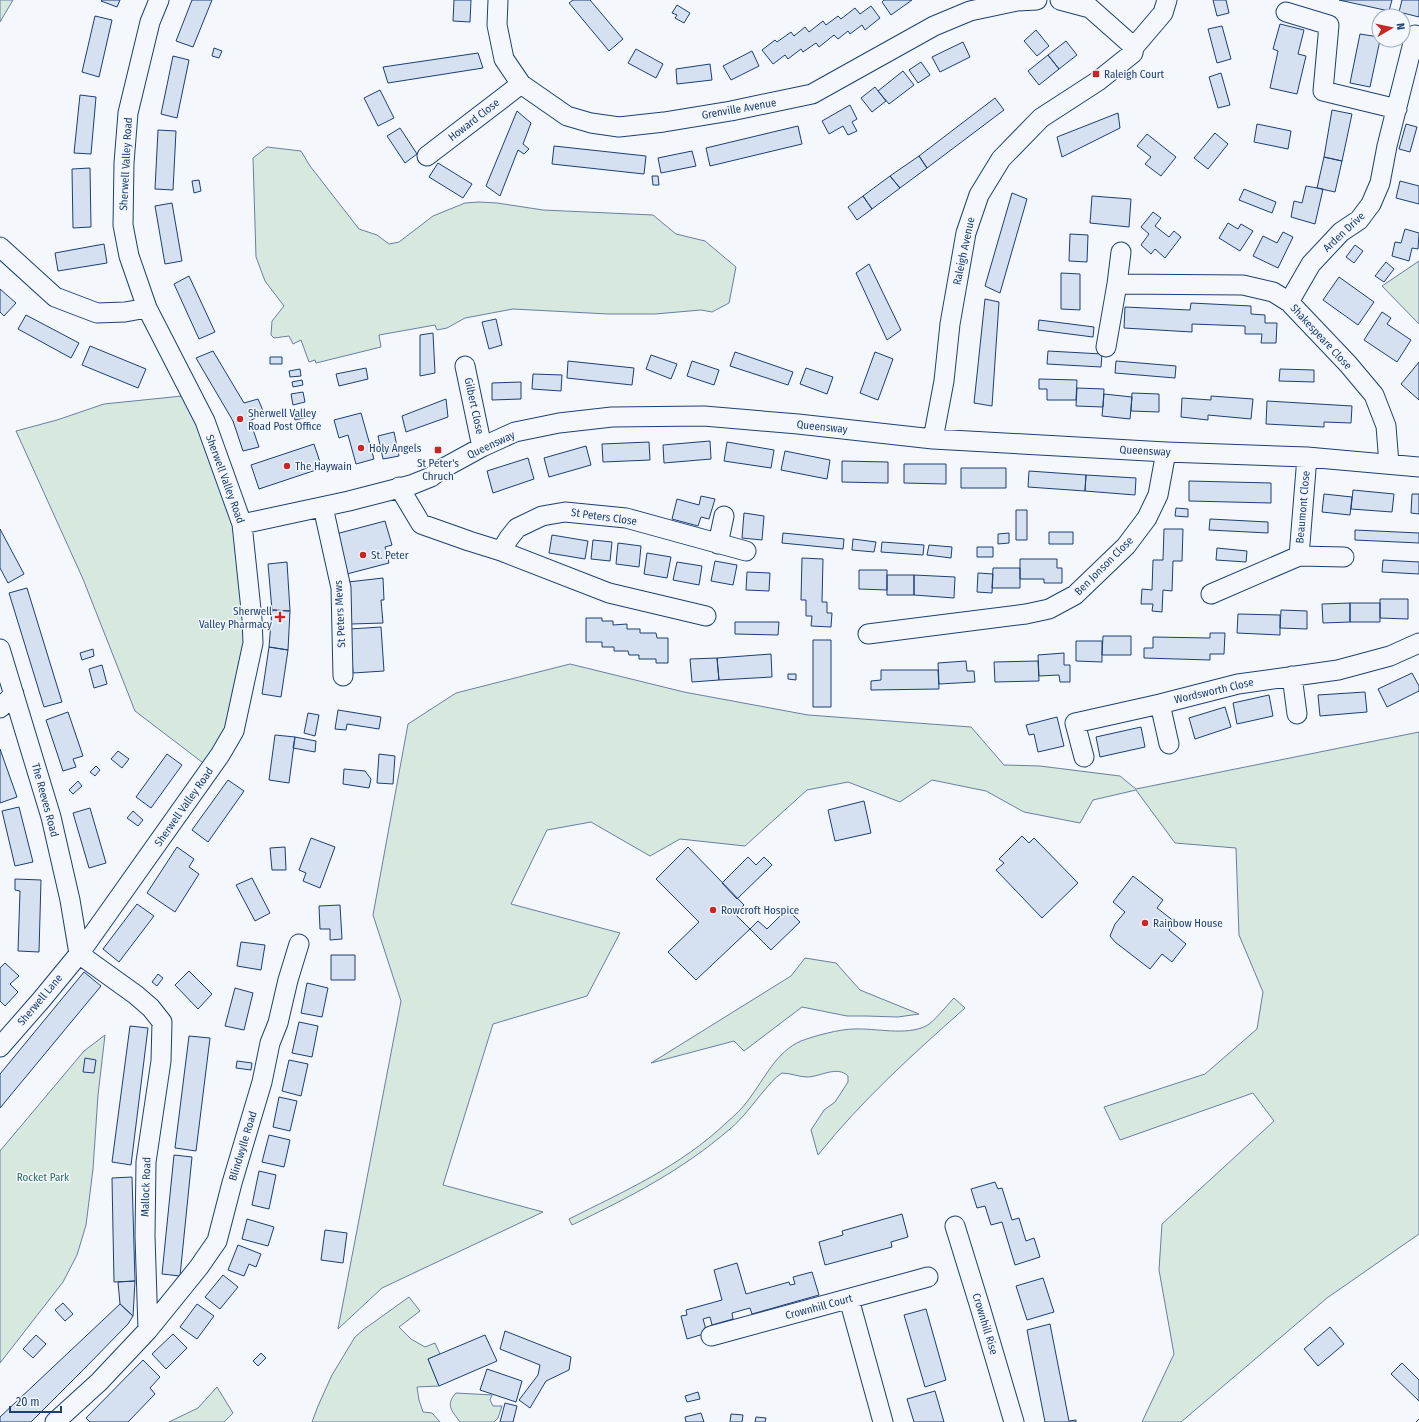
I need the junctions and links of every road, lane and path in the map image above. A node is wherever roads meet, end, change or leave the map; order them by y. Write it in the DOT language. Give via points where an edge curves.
graph roads {
  1 [pos="160,0"];
  2 [pos="498,0"];
  3 [pos="1037,0"];
  4 [pos="1060,0"];
  5 [pos="1167,0"];
  6 [pos="1286,12"];
  7 [pos="1415,35"];
  8 [pos="1134,47"];
  9 [pos="521,84"];
  10 [pos="1397,109"];
  11 [pos="427,156"];
  12 [pos="0,247"];
  13 [pos="1121,252"];
  14 [pos="1117,284"];
  15 [pos="1288,302"];
  16 [pos="147,308"];
  17 [pos="1106,347"];
  18 [pos="465,366"];
  19 [pos="933,439"];
  20 [pos="482,447"];
  21 [pos="1166,452"];
  22 [pos="1307,457"];
  23 [pos="1389,464"];
  24 [pos="1419,467"];
  25 [pos="398,487"];
  26 [pos="323,507"];
  27 [pos="724,516"];
  28 [pos="242,524"];
  29 [pos="718,544"];
  30 [pos="501,551"];
  31 [pos="746,551"];
  32 [pos="1299,556"];
  33 [pos="1344,557"];
  34 [pos="1211,594"];
  35 [pos="706,616"];
  36 [pos="868,634"];
  37 [pos="1419,643"];
  38 [pos="0,649"];
  39 [pos="343,676"];
  40 [pos="1292,676"];
  41 [pos="14,694"];
  42 [pos="1160,704"];
  43 [pos="0,708"];
  44 [pos="1297,714"];
  45 [pos="1169,744"];
  46 [pos="1084,757"];
  47 [pos="299,944"];
  48 [pos="79,954"];
  49 [pos="0,1047"];
  50 [pos="955,1226"];
  51 [pos="928,1277"];
  52 [pos="849,1299"];
  53 [pos="148,1330"];
  54 [pos="711,1336"];
  55 [pos="55,1422"];
  56 [pos="883,1422"];
  57 [pos="1014,1422"];
  1 -- 16 [label="street, Sherwell Valley Road" via="150,22 128,113 124,163 123,225 129,256"];
  2 -- 9 [label="street, Grenville Avenue" via="497,25 504,59"];
  3 -- 9 [label="street, Grenville Avenue" via="1017,1 970,11 934,26 812,94 664,122 619,127 591,123 567,116"];
  4 -- 8 [label="street" via="1090,8"];
  5 -- 8 [label="street, Raleigh Avenue" via="1163,13"];
  6 -- 10 [label="street" via="1329,25 1323,91"];
  7 -- 10 [label="street, Arden Drive"];
  8 -- 19 [label="street, Raleigh Avenue" via="1133,53 1098,81 1041,118 1001,159 978,195 966,233"];
  9 -- 11 [label="street, Howard Close"];
  10 -- 15 [label="street, Arden Drive" via="1380,182 1371,204 1359,220 1341,232 1311,264"];
  12 -- 16 [label="street" via="55,297 97,313"];
  13 -- 14 [label="street"];
  14 -- 15 [label="street, Shakespeare Close" via="1243,285 1273,292"];
  14 -- 17 [label="street"];
  15 -- 23 [label="street, Shakespeare Close" via="1374,395 1386,426"];
  16 -- 28 [label="street, Sherwell Valley Road" via="204,421"];
  18 -- 20 [label="street, Gilbert Close"];
  19 -- 20 [label="street, Queensway" via="704,416 612,417 559,423 515,432"];
  19 -- 21 [label="street, Queensway"];
  20 -- 25 [label="street, Queensway" via="432,477"];
  21 -- 22 [label="street, Queensway"];
  21 -- 36 [label="street, Ben Jonson Close" via="1158,495 1147,518 1126,546 1076,595 1049,609 1026,614"];
  22 -- 23 [label="street, Queensway"];
  22 -- 32 [label="street, Beaumont Close"];
  23 -- 24 [label="street, Queensway"];
  25 -- 26 [label="street, Queensway"];
  25 -- 30 [label="street" via="421,524"];
  26 -- 28 [label="street, Queensway"];
  26 -- 39 [label="street, St Peters Mews" via="341,588"];
  27 -- 29 [label="street"];
  28 -- 48 [label="street, Sherwell Valley Road" via="253,643 234,730 211,769"];
  29 -- 30 [label="street, St Peters Close" via="626,518 565,512 542,516 517,528"];
  29 -- 31 [label="street, St Peters Close"];
  30 -- 35 [label="street" via="609,593"];
  32 -- 33 [label="street, Beaumont Close"];
  32 -- 34 [label="street, Beaumont Close"];
  37 -- 40 [label="street, Wordsworth Close" via="1390,656 1338,670"];
  38 -- 41 [label="street, The Reeves Road"];
  40 -- 42 [label="street, Wordsworth Close" via="1238,684"];
  40 -- 44 [label="street"];
  41 -- 43 [label="street"];
  41 -- 48 [label="street, The Reeves Road" via="51,817"];
  42 -- 45 [label="street, Wordsworth Close"];
  42 -- 46 [label="street, Wordsworth Close" via="1075,723"];
  47 -- 53 [label="street, Blindwylle Road" via="217,1241"];
  48 -- 49 [label="street, Sherwell Lane"];
  48 -- 53 [label="street, Mallock Road" via="136,995 162,1022 161,1060 146,1162"];
  50 -- 57 [label="street, Crownhill Rise"];
  51 -- 52 [label="street, Crownhill Court"];
  52 -- 54 [label="street, Crownhill Court"];
  52 -- 56 [label="street"];
  53 -- 55 [label="street" via="99,1382"];
}
